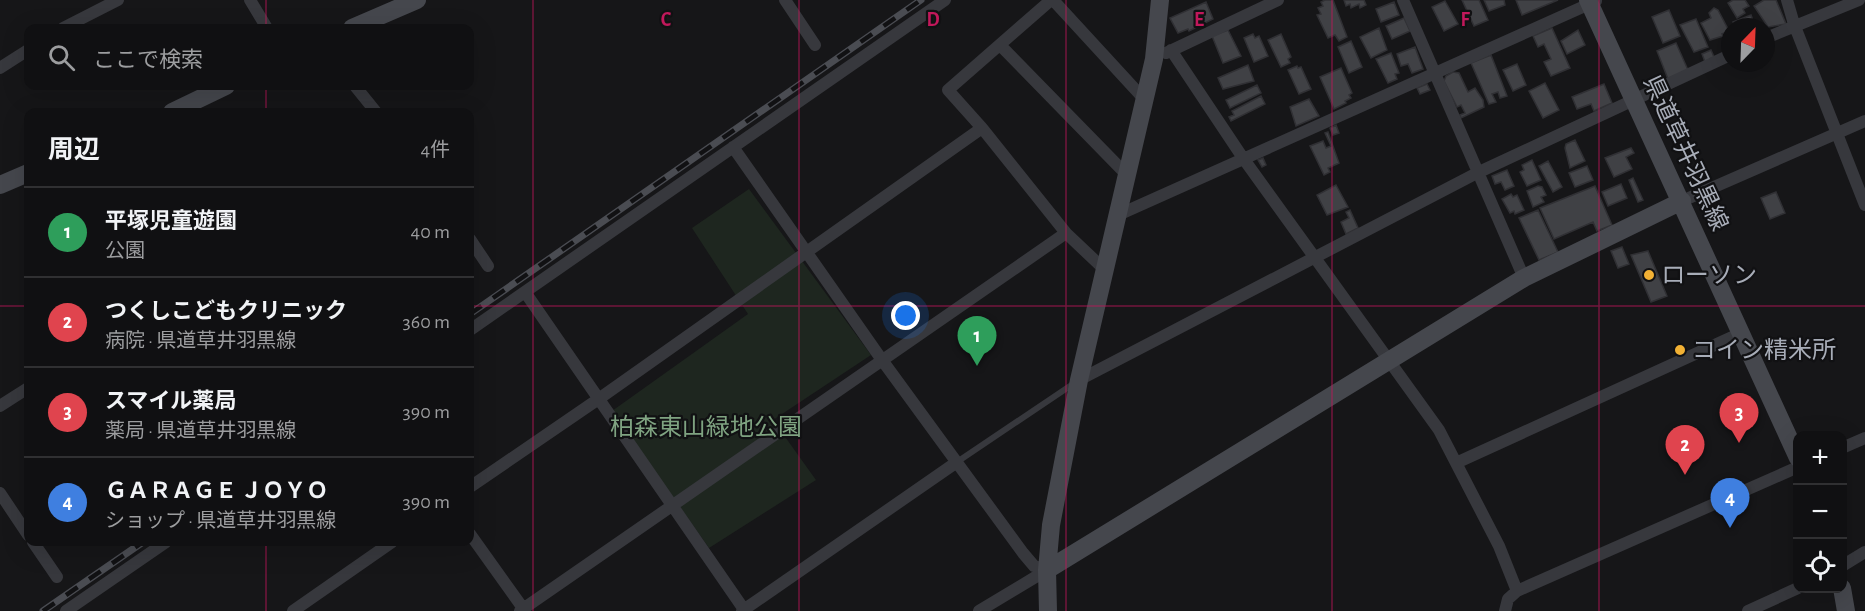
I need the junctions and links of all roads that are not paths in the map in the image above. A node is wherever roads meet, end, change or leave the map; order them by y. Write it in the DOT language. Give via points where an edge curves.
graph roads {
  1 [pos="118,0"];
  2 [pos="250,0"];
  3 [pos="417,0"];
  4 [pos="785,0"];
  5 [pos="945,0"];
  6 [pos="1052,0"];
  7 [pos="1160,0"];
  8 [pos="1278,0"];
  9 [pos="1403,0"];
  10 [pos="1787,0"];
  11 [pos="1859,0"];
  12 [pos="1592,1"];
  13 [pos="71,24"];
  14 [pos="265,24"];
  15 [pos="361,24"];
  16 [pos="1794,24"];
  17 [pos="1775,34"];
  18 [pos="815,45"];
  19 [pos="999,45"];
  20 [pos="1171,50"];
  21 [pos="24,53"];
  22 [pos="1154,59"];
  23 [pos="1721,59"];
  24 [pos="0,68"];
  25 [pos="1434,74"];
  26 [pos="218,90"];
  27 [pos="359,90"];
  28 [pos="1145,100"];
  29 [pos="1636,100"];
  30 [pos="180,108"];
  31 [pos="373,108"];
  32 [pos="1865,122"];
  33 [pos="982,128"];
  34 [pos="1836,135"];
  35 [pos="733,147"];
  36 [pos="1243,158"];
  37 [pos="1477,173"];
  38 [pos="24,175"];
  39 [pos="1127,175"];
  40 [pos="0,185"];
  41 [pos="1682,201"];
  42 [pos="1865,205"];
  43 [pos="1118,215"];
  44 [pos="1066,232"];
  45 [pos="474,245"];
  46 [pos="807,251"];
  47 [pos="1314,256"];
  48 [pos="488,266"];
  49 [pos="1105,270"];
  50 [pos="1524,278"];
  51 [pos="525,292"];
  52 [pos="474,327"];
  53 [pos="1741,333"];
  54 [pos="1388,359"];
  55 [pos="882,360"];
  56 [pos="1078,380"];
  57 [pos="24,391"];
  58 [pos="600,398"];
  59 [pos="0,406"];
  60 [pos="1865,438"];
  61 [pos="1847,445"];
  62 [pos="1793,449"];
  63 [pos="957,462"];
  64 [pos="1456,463"];
  65 [pos="1793,469"];
  66 [pos="474,484"];
  67 [pos="0,493"];
  68 [pos="671,507"];
  69 [pos="24,529"];
  70 [pos="474,540"];
  71 [pos="36,546"];
  72 [pos="161,546"];
  73 [pos="386,546"];
  74 [pos="1865,552"];
  75 [pos="1847,563"];
  76 [pos="1047,570"];
  77 [pos="57,577"];
  78 [pos="1793,590"];
  79 [pos="1517,591"];
  80 [pos="1843,593"];
  81 [pos="75,609"];
  82 [pos="522,610"];
  83 [pos="744,610"];
  84 [pos="293,611"];
  85 [pos="979,611"];
  86 [pos="1048,611"];
  87 [pos="1505,611"];
  88 [pos="1748,611"];
  89 [pos="1846,611"];
  1 -- 13 [label="street"];
  2 -- 14 [label="street"];
  3 -- 15 [label="street"];
  4 -- 18 [label="street"];
  5 -- 35 [label="street"];
  6 -- 19 [label="street"];
  6 -- 28 [label="street"];
  7 -- 22 [label="street"];
  8 -- 20 [label="street"];
  9 -- 25 [label="street"];
  10 -- 16 [label="street"];
  11 -- 16 [label="street"];
  12 -- 25 [label="street"];
  12 -- 29 [label="street, 県道草井羽黒線"];
  16 -- 17 [label="street"];
  16 -- 34 [label="street"];
  19 -- 33 [label="street" via="948,90"];
  19 -- 39 [label="street"];
  20 -- 22 [label="street"];
  20 -- 36 [label="street"];
  21 -- 24 [label="street"];
  22 -- 28 [label="street"];
  23 -- 29 [label="street"];
  25 -- 36 [label="street"];
  25 -- 37 [label="street"];
  26 -- 30 [label="street"];
  27 -- 31 [label="street"];
  28 -- 39 [label="street"];
  29 -- 37 [label="street"];
  29 -- 41 [label="street, 県道草井羽黒線"];
  32 -- 34 [label="street"];
  33 -- 44 [label="street"];
  33 -- 46 [label="street"];
  34 -- 41 [label="street"];
  34 -- 42 [label="street"];
  35 -- 46 [label="street"];
  35 -- 51 [label="street"];
  36 -- 43 [label="street"];
  36 -- 47 [label="street"];
  37 -- 47 [label="street"];
  37 -- 50 [label="street"];
  38 -- 40 [label="street"];
  39 -- 43 [label="street"];
  41 -- 50 [label="street"];
  41 -- 53 [label="street, 県道草井羽黒線"];
  43 -- 49 [label="street"];
  44 -- 49 [label="street"];
  44 -- 55 [label="street"];
  45 -- 48 [label="street"];
  46 -- 55 [label="street"];
  46 -- 58 [label="street"];
  47 -- 54 [label="street"];
  47 -- 56 [label="street"];
  49 -- 56 [label="street"];
  50 -- 54 [label="street"];
  51 -- 52 [label="street"];
  51 -- 58 [label="street"];
  53 -- 62 [label="street, 県道草井羽黒線"];
  53 -- 64 [label="street"];
  54 -- 64 [label="street" via="1439,430"];
  54 -- 76 [label="street"];
  55 -- 63 [label="street"];
  55 -- 68 [label="street"];
  56 -- 63 [label="lane"];
  56 -- 76 [label="street" via="1051,525"];
  57 -- 59 [label="street"];
  58 -- 66 [label="street"];
  58 -- 68 [label="street"];
  60 -- 61 [label="street"];
  63 -- 76 [label="street" via="1034,566"];
  63 -- 83 [label="street"];
  64 -- 79 [label="street" via="1499,546"];
  65 -- 79 [label="street"];
  67 -- 69 [label="street"];
  68 -- 82 [label="street"];
  68 -- 83 [label="street"];
  70 -- 82 [label="street"];
  71 -- 77 [label="street"];
  72 -- 81 [label="street"];
  73 -- 84 [label="street"];
  74 -- 75 [label="street"];
  76 -- 85 [label="street"];
  76 -- 86 [label="street"];
  78 -- 88 [label="street"];
  79 -- 87 [label="street" via="1508,599"];
  80 -- 89 [label="street"];
}
